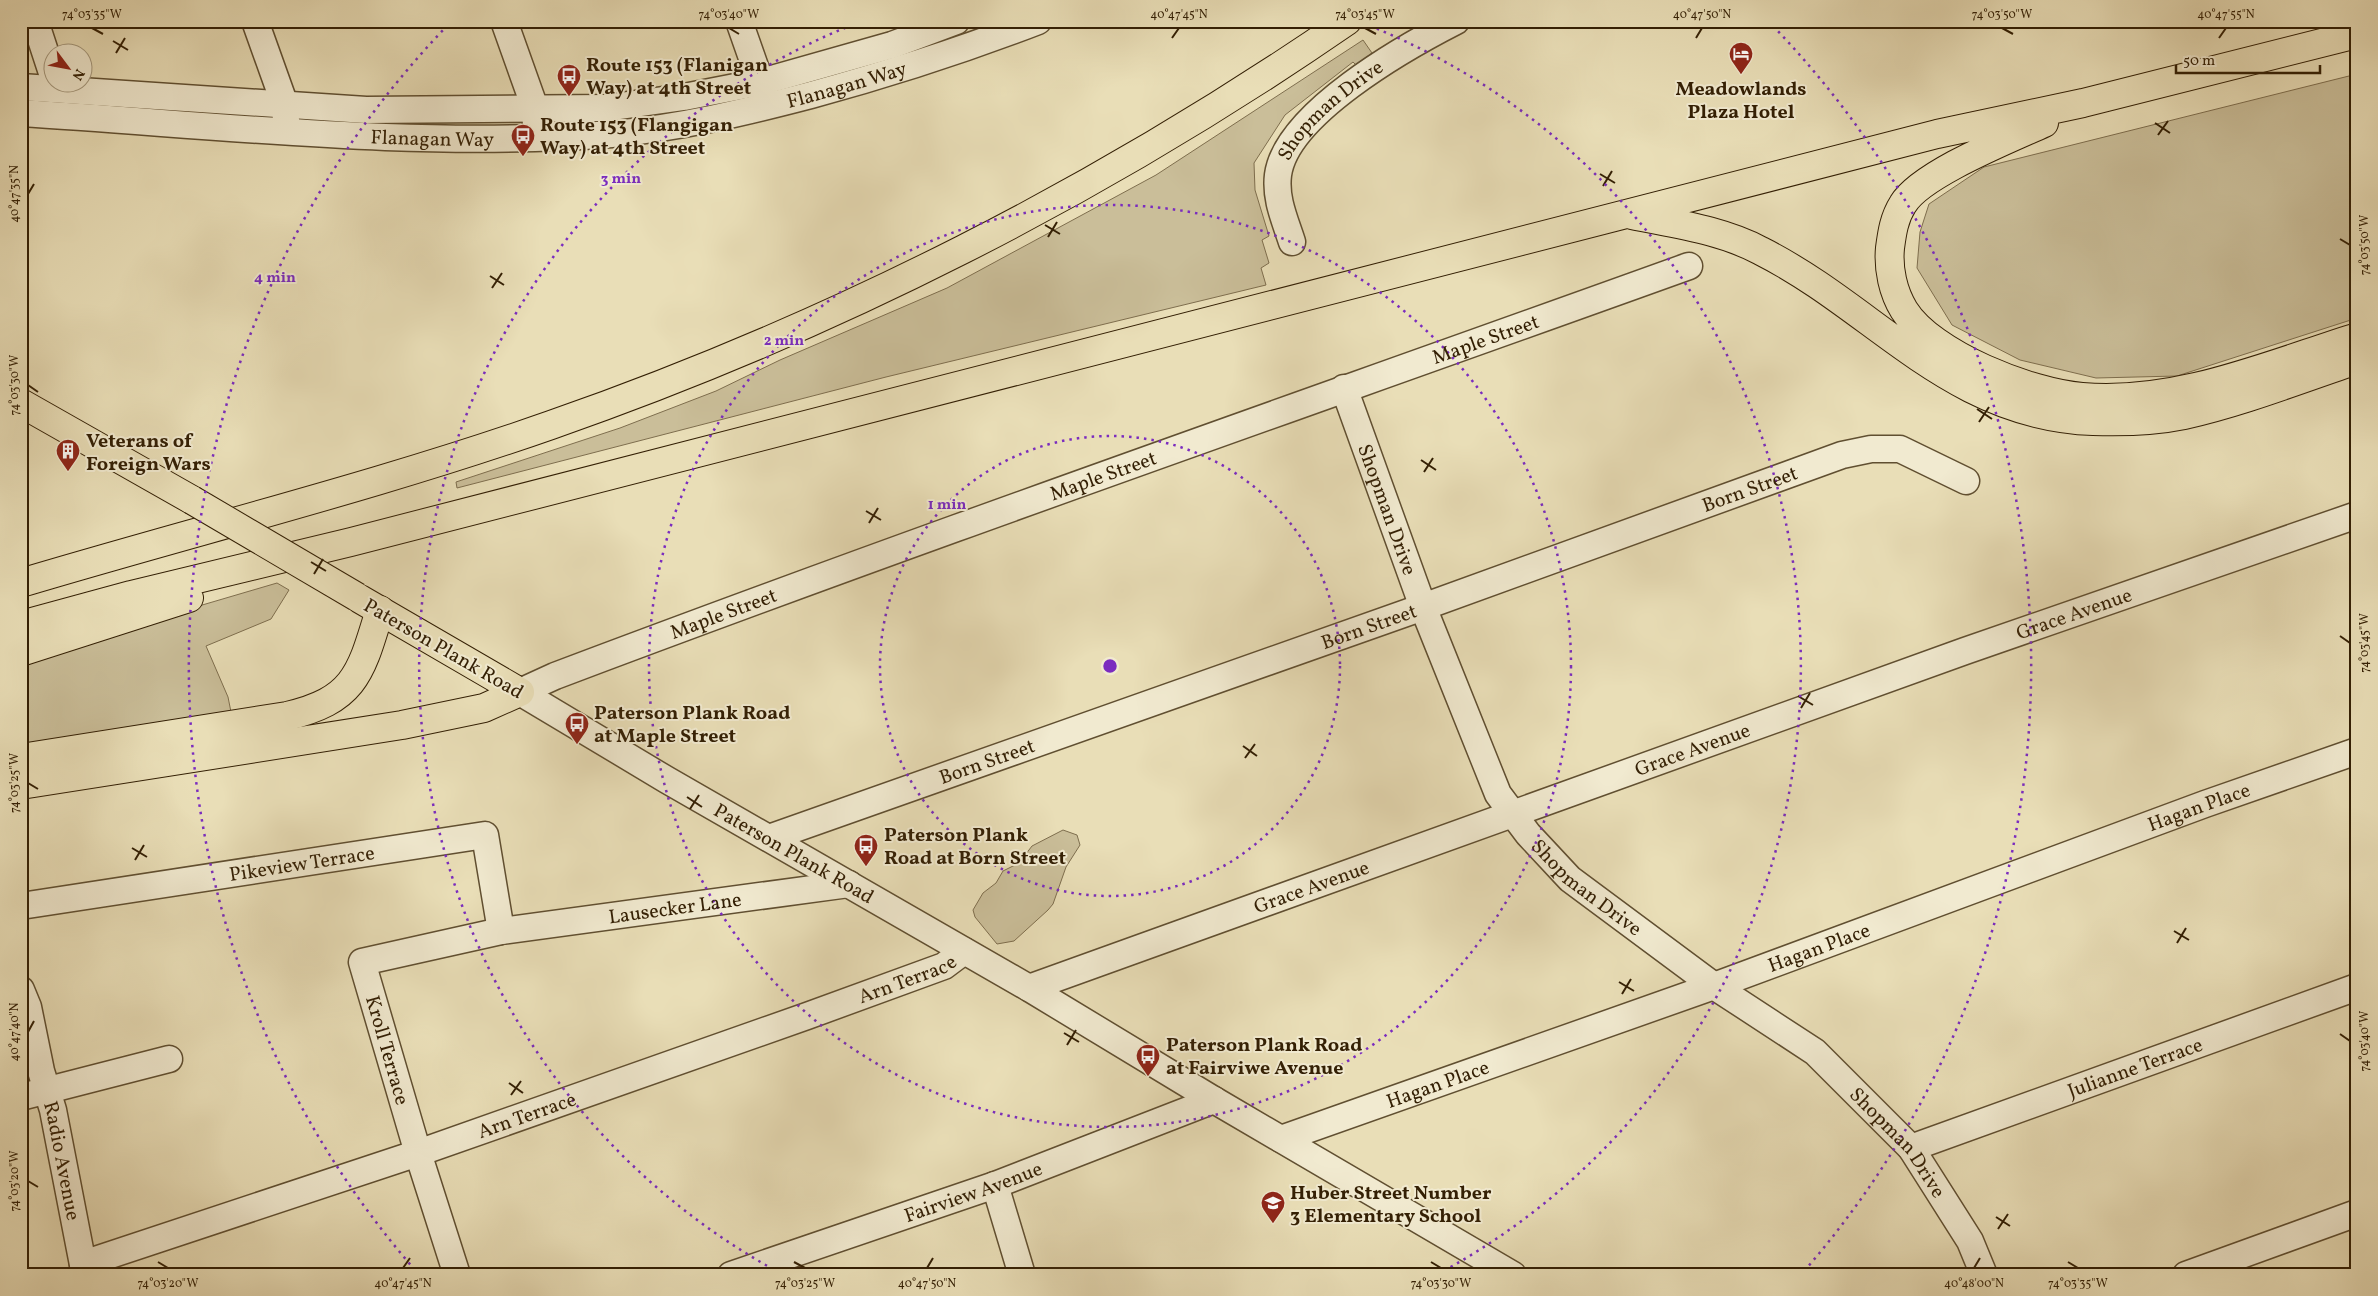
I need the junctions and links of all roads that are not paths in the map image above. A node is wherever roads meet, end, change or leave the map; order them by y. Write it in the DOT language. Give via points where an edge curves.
graph roads {
  1 [pos="34,21"];
  2 [pos="255,21"];
  3 [pos="504,21"];
  4 [pos="739,21"];
  5 [pos="956,21"];
  6 [pos="1038,21"];
  7 [pos="1347,21"];
  8 [pos="1456,21"];
  9 [pos="975,33"];
  10 [pos="2357,34"];
  11 [pos="42,44"];
  12 [pos="859,55"];
  13 [pos="867,80"];
  14 [pos="42,83"];
  15 [pos="21,87"];
  16 [pos="92,87"];
  17 [pos="56,92"];
  18 [pos="765,94"];
  19 [pos="163,98"];
  20 [pos="652,102"];
  21 [pos="2083,103"];
  22 [pos="285,104"];
  23 [pos="535,108"];
  24 [pos="21,113"];
  25 [pos="58,115"];
  26 [pos="163,124"];
  27 [pos="656,128"];
  28 [pos="287,131"];
  29 [pos="536,138"];
  30 [pos="1627,214"];
  31 [pos="1292,242"];
  32 [pos="1689,266"];
  33 [pos="2357,338"];
  34 [pos="2357,360"];
  35 [pos="1344,388"];
  36 [pos="21,403"];
  37 [pos="1966,481"];
  38 [pos="2357,515"];
  39 [pos="351,542"];
  40 [pos="153,544"];
  41 [pos="21,562"];
  42 [pos="21,583"];
  43 [pos="1423,607"];
  44 [pos="380,610"];
  45 [pos="21,625"];
  46 [pos="21,652"];
  47 [pos="520,692"];
  48 [pos="2357,751"];
  49 [pos="21,758"];
  50 [pos="21,785"];
  51 [pos="1511,813"];
  52 [pos="769,838"];
  53 [pos="849,884"];
  54 [pos="21,906"];
  55 [pos="501,931"];
  56 [pos="964,951"];
  57 [pos="1714,986"];
  58 [pos="2357,987"];
  59 [pos="1029,988"];
  60 [pos="21,990"];
  61 [pos="169,1059"];
  62 [pos="47,1091"];
  63 [pos="21,1098"];
  64 [pos="1214,1100"];
  65 [pos="1281,1139"];
  66 [pos="1911,1148"];
  67 [pos="418,1153"];
  68 [pos="995,1185"];
  69 [pos="2357,1213"];
  70 [pos="84,1269"];
  71 [pos="457,1275"];
  72 [pos="730,1275"];
  73 [pos="1022,1275"];
  74 [pos="1513,1275"];
  75 [pos="1984,1275"];
  76 [pos="2186,1275"];
  1 -- 11 [label="street"];
  2 -- 22 [label="street"];
  3 -- 23 [label="street"];
  4 -- 18 [label="street"];
  5 -- 12 [label="street, Flanagan Way"];
  6 -- 9 [label="street, Flanagan Way"];
  7 -- 40 [label="main road" via="1223,104 1070,193 861,299 739,353 632,396 463,455"];
  8 -- 31 [label="street, Shopman Drive" via="1380,64 1335,99 1295,137 1281,162 1277,187"];
  9 -- 13 [label="street, Flanagan Way"];
  10 -- 21 [label="main road"];
  12 -- 13 [label="street"];
  12 -- 18 [label="street, Flanagan Way"];
  13 -- 18 [label="street, Flanagan Way"];
  14 -- 15 [label="street, Flanagan Way"];
  16 -- 19 [label="street, Flanagan Way"];
  17 -- 25 [label="street"];
  18 -- 20 [label="street, Flanagan Way"];
  18 -- 27 [label="street, Flanagan Way" via="702,121"];
  19 -- 22 [label="street, Flanagan Way"];
  19 -- 26 [label="street"];
  20 -- 23 [label="street, Flanagan Way" via="606,108"];
  20 -- 27 [label="street"];
  21 -- 30 [label="main road" via="1937,134"];
  21 -- 33 [label="main road" via="1946,170 1918,187 1903,204 1892,229 1889,257 1893,286 1905,311 1925,334 1989,371 2037,389 2081,397 2127,398 2170,393 2215,382"];
  22 -- 23 [label="street, Flanagan Way" via="366,110"];
  22 -- 28 [label="street"];
  23 -- 29 [label="street"];
  24 -- 25 [label="street, Flanagan Way"];
  25 -- 26 [label="street, Flanagan Way"];
  26 -- 28 [label="street, Flanagan Way"];
  27 -- 29 [label="street, Flanagan Way"];
  28 -- 29 [label="street, Flanagan Way" via="483,140"];
  30 -- 34 [label="main road" via="1720,234 1759,250 1792,268 1952,380 1984,395 2056,418 2101,421 2182,416"];
  30 -- 39 [label="main road"];
  32 -- 35 [label="street, Maple Street"];
  35 -- 43 [label="street, Shopman Drive"];
  35 -- 47 [label="street, Maple Street" via="618,653"];
  36 -- 44 [label="main road, Paterson Plank Road, bridge"];
  37 -- 43 [label="street, Born Street" via="1900,449 1871,448"];
  38 -- 51 [label="street, Grace Avenue"];
  39 -- 45 [label="main road"];
  39 -- 46 [label="main road"];
  40 -- 41 [label="main road"];
  40 -- 42 [label="main road"];
  43 -- 51 [label="street, Shopman Drive" via="1498,794"];
  43 -- 52 [label="street, Born Street"];
  44 -- 47 [label="main road, Paterson Plank Road"];
  44 -- 49 [label="main road" via="358,675 343,692 318,708 287,716"];
  47 -- 50 [label="main road" via="484,708 402,725"];
  47 -- 52 [label="street, Paterson Plank Road"];
  48 -- 57 [label="street, Hagan Place" via="2196,807"];
  51 -- 57 [label="street, Shopman Drive" via="1570,879"];
  51 -- 59 [label="street, Grace Avenue"];
  52 -- 53 [label="street, Paterson Plank Road"];
  53 -- 55 [label="street, Lausecker Lane"];
  53 -- 56 [label="street, Paterson Plank Road"];
  54 -- 55 [label="street, Pikeview Terrace" via="485,835"];
  55 -- 67 [label="street, Kroll Terrace" via="362,962"];
  56 -- 59 [label="street, Paterson Plank Road"];
  56 -- 67 [label="street, Arn Terrace" via="944,966"];
  57 -- 65 [label="street, Hagan Place"];
  57 -- 66 [label="street, Shopman Drive" via="1815,1052"];
  58 -- 66 [label="street, Julianne Terrace"];
  59 -- 64 [label="street, Paterson Plank Road"];
  60 -- 62 [label="street, Radio Avenue" via="28,1007"];
  61 -- 62 [label="street"];
  62 -- 63 [label="street"];
  62 -- 70 [label="street, Radio Avenue"];
  64 -- 65 [label="street, Paterson Plank Road"];
  64 -- 68 [label="street, Fairview Avenue"];
  65 -- 74 [label="street, Paterson Plank Road"];
  66 -- 75 [label="street, Shopman Drive" via="1970,1241"];
  67 -- 70 [label="street, Arn Terrace"];
  67 -- 71 [label="street, Kroll Terrace"];
  68 -- 72 [label="street, Fairview Avenue"];
  68 -- 73 [label="street"];
  69 -- 76 [label="street"];
}
